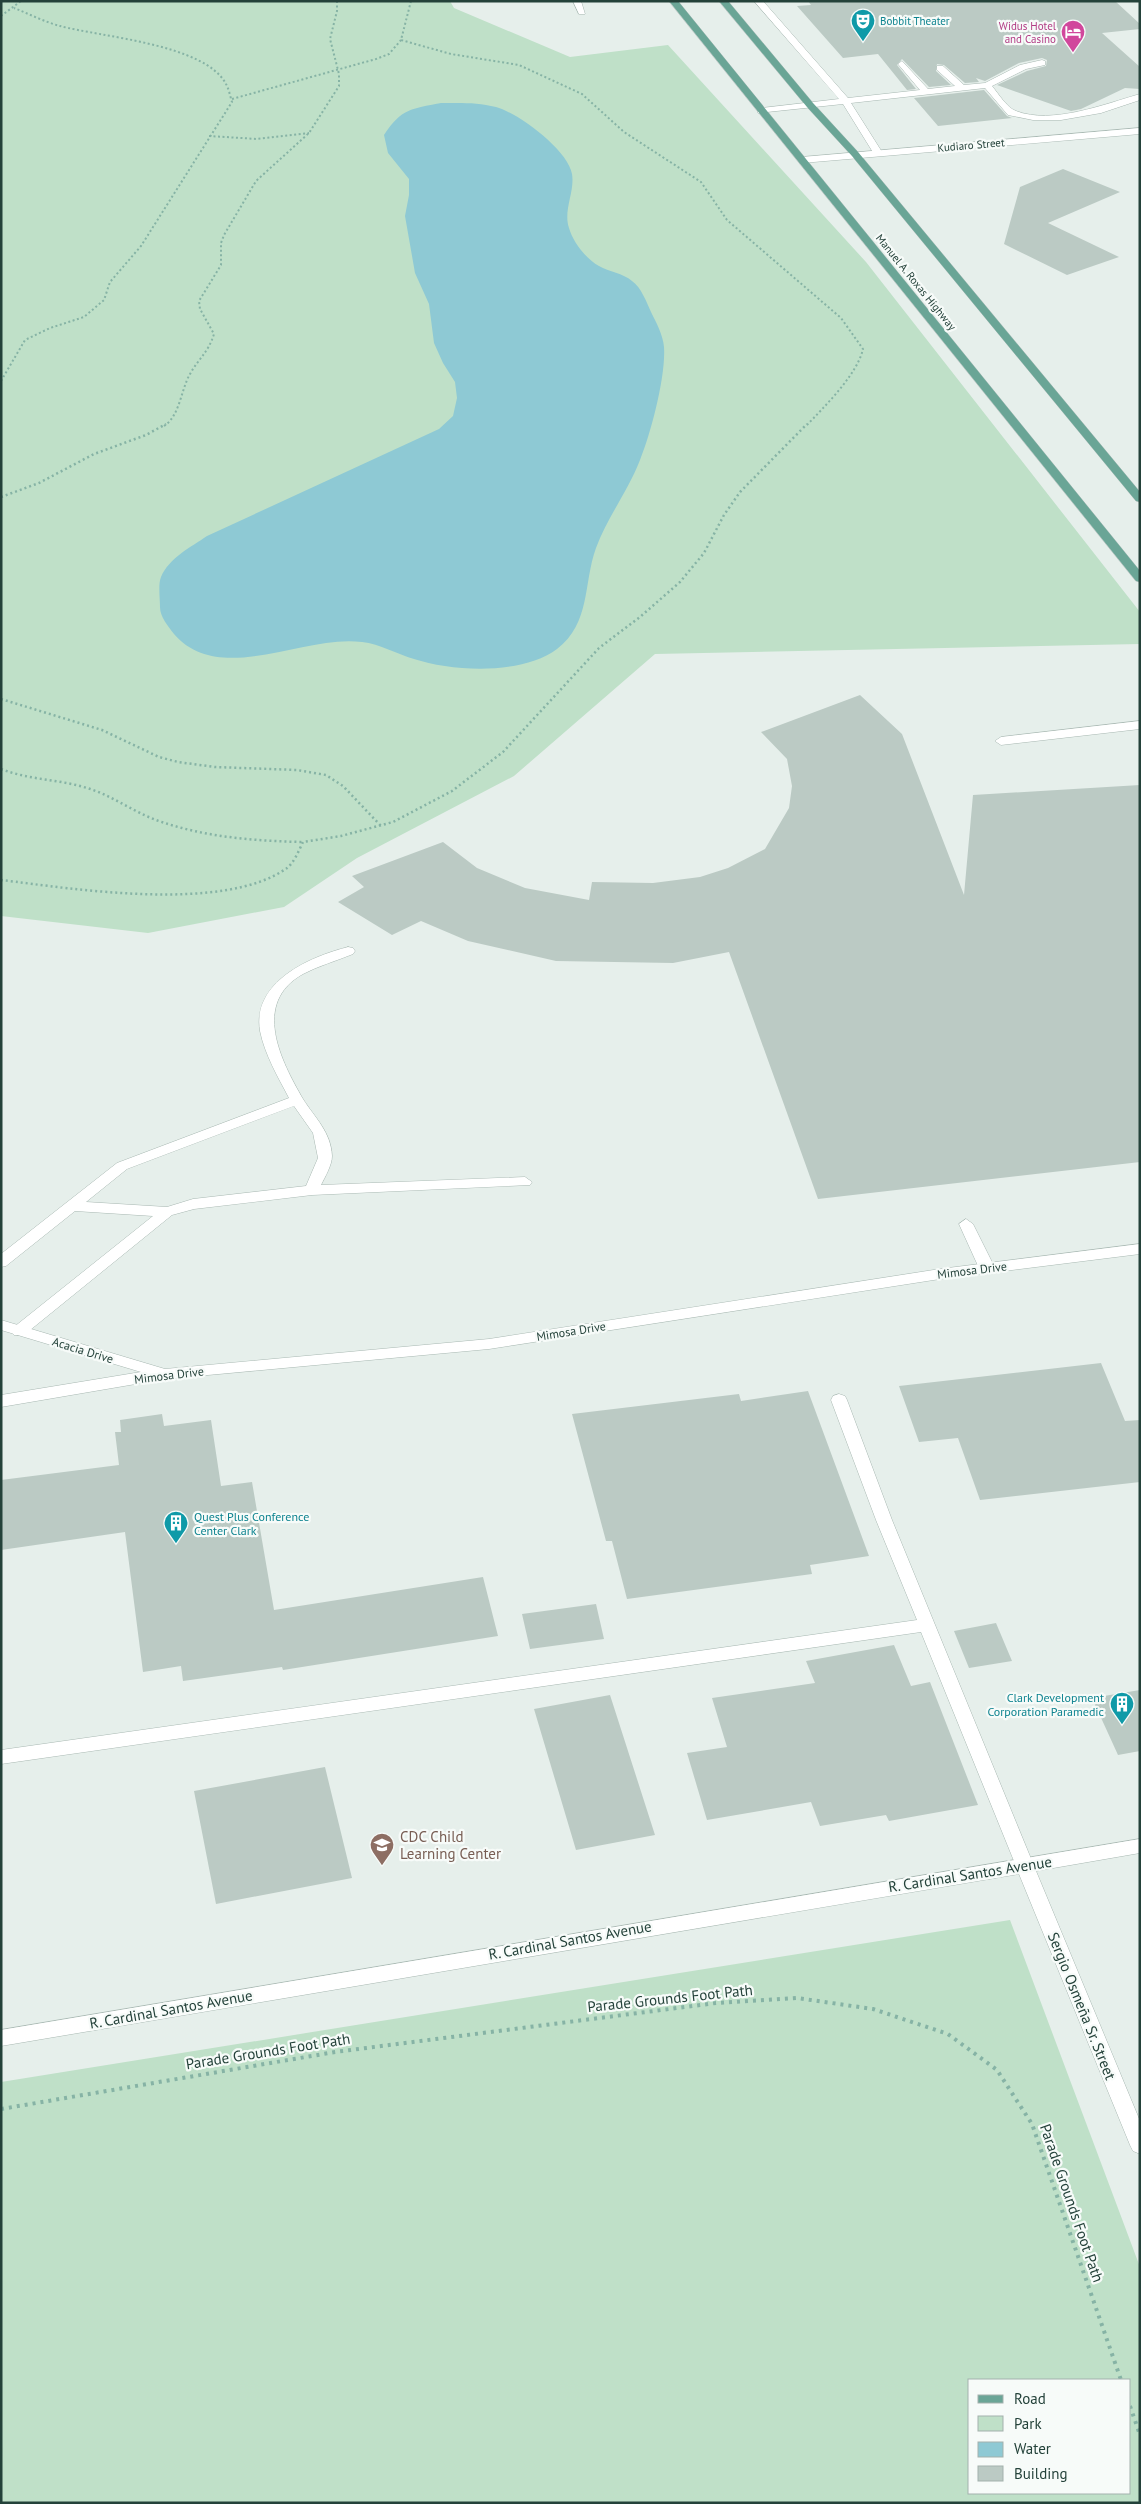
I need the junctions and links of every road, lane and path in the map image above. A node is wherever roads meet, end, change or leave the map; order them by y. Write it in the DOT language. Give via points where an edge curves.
graph roads {
  1 [pos="21,1"];
  2 [pos="337,1"];
  3 [pos="411,1"];
  4 [pos="576,1"];
  5 [pos="673,1"];
  6 [pos="723,1"];
  7 [pos="758,1"];
  8 [pos="14,8"];
  9 [pos="582,12"];
  10 [pos="1,16"];
  11 [pos="401,40"];
  12 [pos="1042,63"];
  13 [pos="902,64"];
  14 [pos="940,68"];
  15 [pos="338,70"];
  16 [pos="987,85"];
  17 [pos="962,88"];
  18 [pos="926,92"];
  19 [pos="1140,97"];
  20 [pos="232,99"];
  21 [pos="845,101"];
  22 [pos="810,105"];
  23 [pos="761,111"];
  24 [pos="1140,131"];
  25 [pos="309,133"];
  26 [pos="209,136"];
  27 [pos="877,152"];
  28 [pos="855,154"];
  29 [pos="802,160"];
  30 [pos="1,381"];
  31 [pos="1,497"];
  32 [pos="1140,500"];
  33 [pos="1140,579"];
  34 [pos="1,699"];
  35 [pos="1140,725"];
  36 [pos="1001,741"];
  37 [pos="1,769"];
  38 [pos="380,826"];
  39 [pos="302,842"];
  40 [pos="1,880"];
  41 [pos="348,951"];
  42 [pos="297,1100"];
  43 [pos="525,1182"];
  44 [pos="312,1190"];
  45 [pos="74,1206"];
  46 [pos="167,1212"];
  47 [pos="966,1224"];
  48 [pos="1140,1249"];
  49 [pos="1,1262"];
  50 [pos="987,1268"];
  51 [pos="1,1325"];
  52 [pos="19,1331"];
  53 [pos="165,1374"];
  54 [pos="840,1400"];
  55 [pos="1,1401"];
  56 [pos="927,1625"];
  57 [pos="1,1757"];
  58 [pos="1140,1846"];
  59 [pos="1025,1866"];
  60 [pos="1,2038"];
  61 [pos="1,2109"];
  62 [pos="1140,2145"];
  63 [pos="1121,2379"];
  64 [pos="1131,2409"];
  65 [pos="1140,2434"];
  1 -- 8 [label="path"];
  2 -- 15 [label="path" via="338,12 330,39"];
  3 -- 11 [label="path"];
  4 -- 9 [label="street"];
  5 -- 23 [label="main road, Manuel A. Roxas Highway"];
  6 -- 22 [label="main road"];
  7 -- 21 [label="street"];
  8 -- 10 [label="path"];
  8 -- 20 [label="path" via="48,23 138,41 196,59 209,66 226,83"];
  11 -- 15 [label="path" via="389,54"];
  11 -- 38 [label="path" via="451,54 519,65 582,94 624,132 701,182 727,220 841,318 863,349 856,365 830,401 740,492 704,554 680,582 598,648 503,752 452,792"];
  12 -- 16 [label="street" via="1023,67"];
  13 -- 18 [label="street"];
  14 -- 17 [label="street"];
  15 -- 20 [label="path"];
  15 -- 25 [label="path" via="340,78 336,92"];
  16 -- 17 [label="street"];
  16 -- 19 [label="street" via="1011,113 1033,117 1101,110"];
  17 -- 18 [label="street"];
  18 -- 21 [label="street"];
  20 -- 26 [label="path" via="229,110"];
  21 -- 22 [label="street"];
  21 -- 27 [label="street"];
  22 -- 23 [label="street"];
  22 -- 28 [label="main road"];
  23 -- 29 [label="main road, Manuel A. Roxas Highway"];
  24 -- 27 [label="street, Kudiaro Street"];
  25 -- 26 [label="path" via="257,138"];
  25 -- 31 [label="path" via="256,180 224,234 221,265 199,301 214,334 212,341 190,374 167,424"];
  26 -- 30 [label="path" via="141,246 110,282 99,306 84,317 26,340"];
  27 -- 28 [label="street, Kudiaro Street"];
  28 -- 29 [label="street, Kudiaro Street"];
  28 -- 32 [label="main road"];
  29 -- 33 [label="main road, Manuel A. Roxas Highway"];
  34 -- 38 [label="path" via="102,730 178,762 326,775 343,786"];
  35 -- 36 [label="street"];
  37 -- 39 [label="path" via="28,778 98,792 144,815 189,830 278,842"];
  38 -- 39 [label="path"];
  39 -- 40 [label="path" via="302,850 295,862 276,876 251,886 220,892 169,894"];
  41 -- 42 [label="street" via="297,972 274,992 267,1012 267,1030 274,1055"];
  42 -- 44 [label="street" via="320,1133 325,1158"];
  42 -- 45 [label="street" via="122,1166"];
  43 -- 44 [label="street"];
  44 -- 46 [label="street" via="193,1204"];
  45 -- 46 [label="street"];
  45 -- 49 [label="street"];
  46 -- 52 [label="street"];
  47 -- 50 [label="street"];
  48 -- 50 [label="street, Mimosa Drive"];
  50 -- 53 [label="street, Mimosa Drive" via="489,1344"];
  51 -- 52 [label="street, Acacia Drive"];
  52 -- 53 [label="street, Acacia Drive"];
  53 -- 55 [label="street, Mimosa Drive"];
  54 -- 56 [label="street, Sergio Osmeña Sr. Street"];
  56 -- 57 [label="street"];
  56 -- 59 [label="street, Sergio Osmeña Sr. Street"];
  58 -- 59 [label="street, R. Cardinal Santos Avenue"];
  59 -- 60 [label="street, R. Cardinal Santos Avenue" via="870,1889"];
  59 -- 62 [label="street, Sergio Osmeña Sr. Street"];
  61 -- 63 [label="path, Parade Grounds Foot Path" via="335,2052 716,2003 797,1998 873,2009 948,2034 997,2070 1032,2124"];
  64 -- 65 [label="path"];
}
